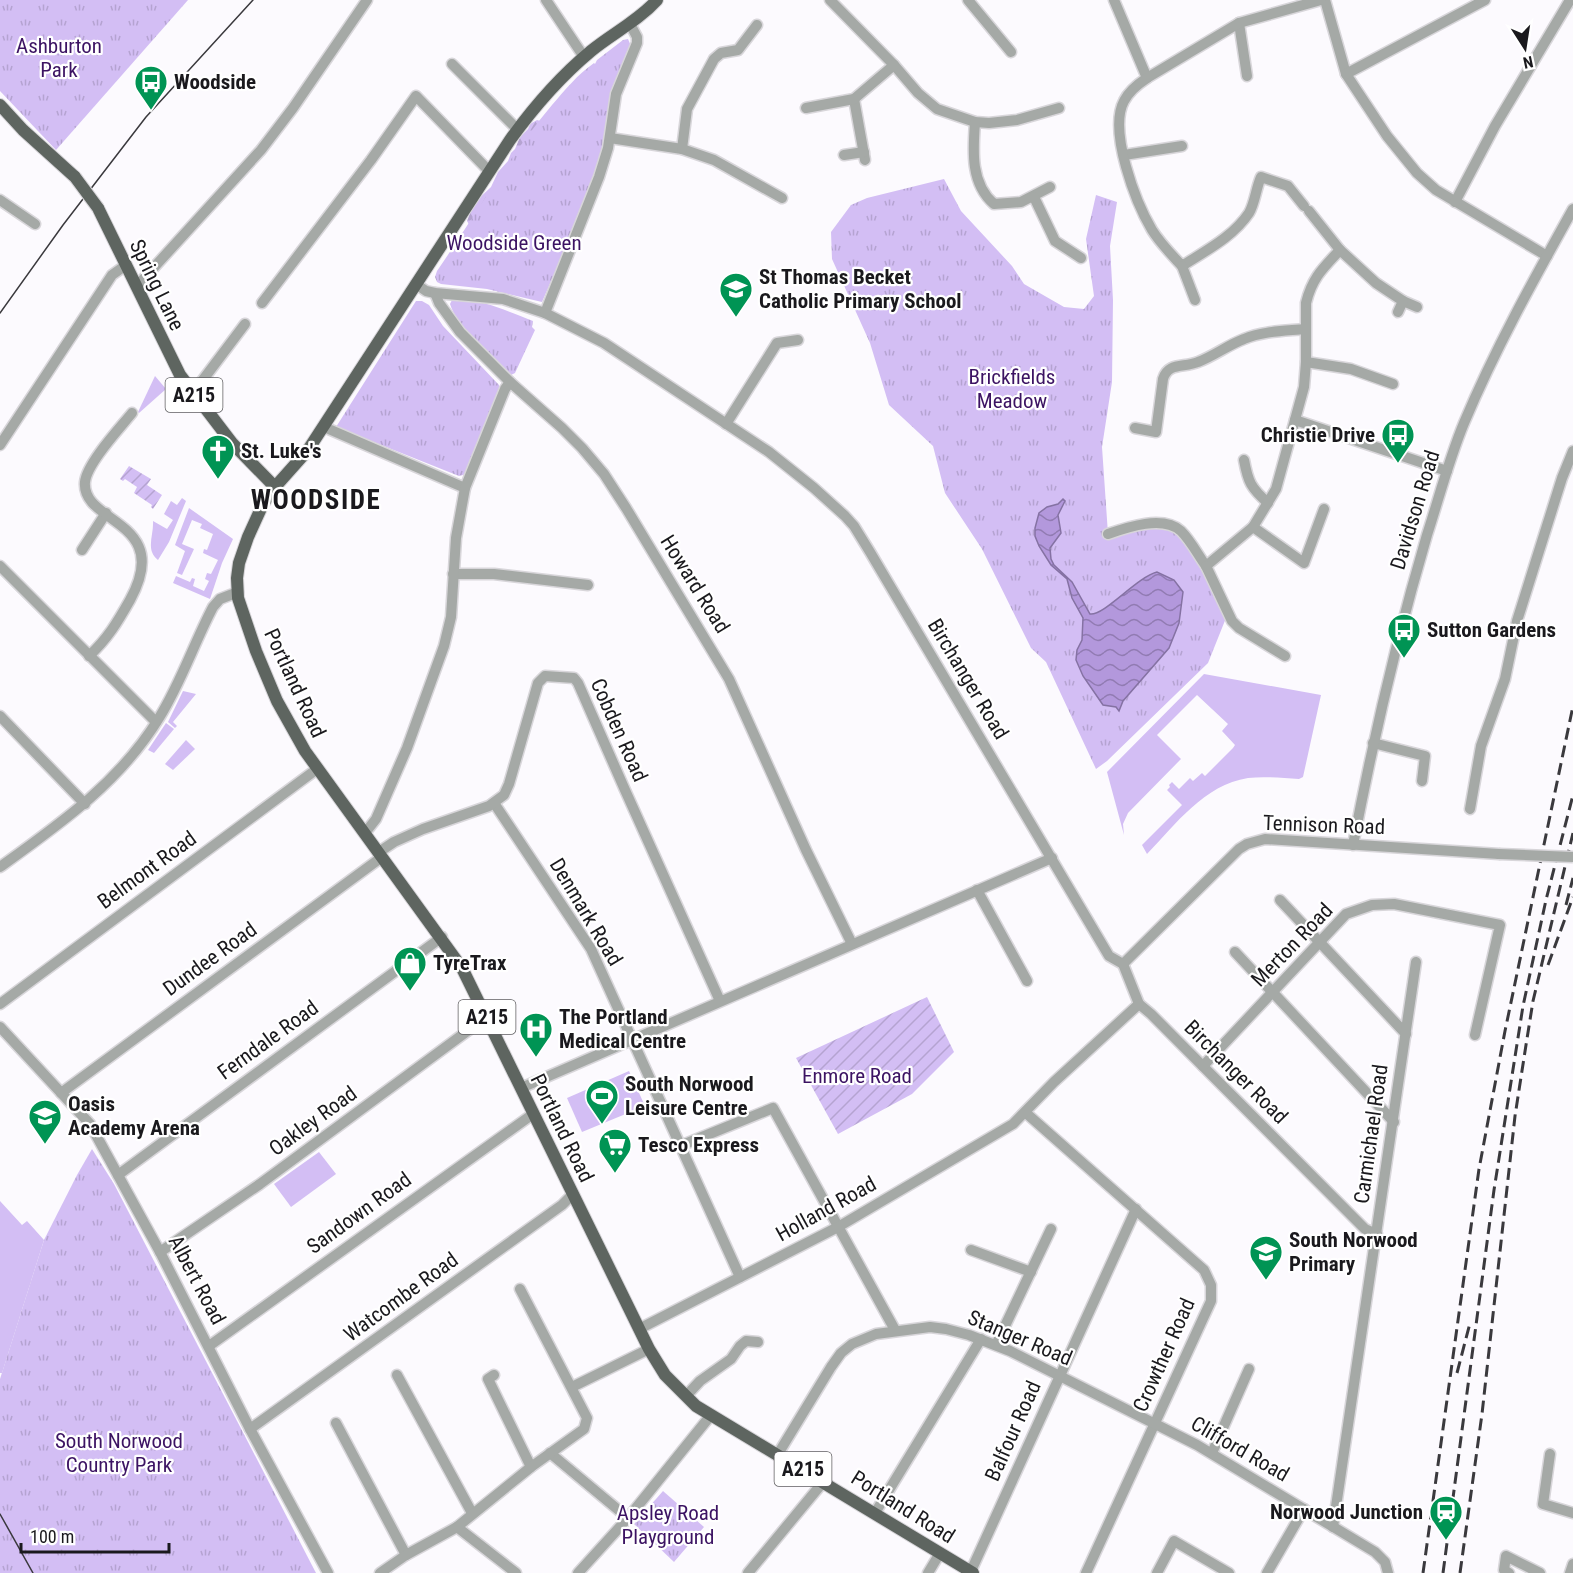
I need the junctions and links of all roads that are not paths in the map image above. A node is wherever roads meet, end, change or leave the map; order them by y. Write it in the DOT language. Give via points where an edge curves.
graph roads {
  1 [pos="367,0"];
  2 [pos="546,0"];
  3 [pos="657,0"];
  4 [pos="830,0"];
  5 [pos="968,0"];
  6 [pos="1114,0"];
  7 [pos="1323,0"];
  8 [pos="1485,0"];
  9 [pos="1570,0"];
  10 [pos="1239,23"];
  11 [pos="630,24"];
  12 [pos="757,25"];
  13 [pos="1011,52"];
  14 [pos="584,57"];
  15 [pos="452,64"];
  16 [pos="894,64"];
  17 [pos="1346,74"];
  18 [pos="1247,76"];
  19 [pos="1147,78"];
  20 [pos="854,99"];
  21 [pos="0,105"];
  22 [pos="806,108"];
  23 [pos="1059,108"];
  24 [pos="975,122"];
  25 [pos="517,129"];
  26 [pos="610,138"];
  27 [pos="1182,146"];
  28 [pos="682,149"];
  29 [pos="844,155"];
  30 [pos="1124,155"];
  31 [pos="489,171"];
  32 [pos="1050,188"];
  33 [pos="1034,197"];
  34 [pos="782,198"];
  35 [pos="0,200"];
  36 [pos="1455,202"];
  37 [pos="1573,208"];
  38 [pos="34,224"];
  39 [pos="1340,250"];
  40 [pos="1547,256"];
  41 [pos="1081,258"];
  42 [pos="126,265"];
  43 [pos="1182,266"];
  44 [pos="416,284"];
  45 [pos="137,286"];
  46 [pos="435,293"];
  47 [pos="1195,300"];
  48 [pos="1403,301"];
  49 [pos="262,303"];
  50 [pos="1417,307"];
  51 [pos="545,312"];
  52 [pos="1398,312"];
  53 [pos="245,324"];
  54 [pos="1305,329"];
  55 [pos="798,340"];
  56 [pos="1306,362"];
  57 [pos="510,382"];
  58 [pos="1392,384"];
  59 [pos="193,393"];
  60 [pos="132,413"];
  61 [pos="1295,420"];
  62 [pos="726,424"];
  63 [pos="324,427"];
  64 [pos="1135,428"];
  65 [pos="0,445"];
  66 [pos="1573,451"];
  67 [pos="1244,460"];
  68 [pos="1447,471"];
  69 [pos="275,488"];
  70 [pos="465,488"];
  71 [pos="1268,502"];
  72 [pos="1324,509"];
  73 [pos="106,513"];
  74 [pos="1253,527"];
  75 [pos="1108,534"];
  76 [pos="82,550"];
  77 [pos="0,566"];
  78 [pos="1206,566"];
  79 [pos="453,574"];
  80 [pos="588,585"];
  81 [pos="238,592"];
  82 [pos="89,656"];
  83 [pos="1285,656"];
  84 [pos="0,716"];
  85 [pos="156,722"];
  86 [pos="1373,743"];
  87 [pos="317,769"];
  88 [pos="1422,781"];
  89 [pos="494,803"];
  90 [pos="85,804"];
  91 [pos="1470,809"];
  92 [pos="365,833"];
  93 [pos="1353,844"];
  94 [pos="380,854"];
  95 [pos="1573,857"];
  96 [pos="1052,858"];
  97 [pos="0,867"];
  98 [pos="977,890"];
  99 [pos="1280,900"];
  100 [pos="442,937"];
  101 [pos="1319,942"];
  102 [pos="852,944"];
  103 [pos="1235,952"];
  104 [pos="1416,962"];
  105 [pos="1123,964"];
  106 [pos="1027,981"];
  107 [pos="1272,993"];
  108 [pos="720,1000"];
  109 [pos="0,1004"];
  110 [pos="1139,1004"];
  111 [pos="488,1018"];
  112 [pos="0,1027"];
  113 [pos="1406,1034"];
  114 [pos="1476,1035"];
  115 [pos="631,1039"];
  116 [pos="1203,1066"];
  117 [pos="521,1088"];
  118 [pos="61,1093"];
  119 [pos="1026,1113"];
  120 [pos="533,1114"];
  121 [pos="1394,1122"];
  122 [pos="680,1146"];
  123 [pos="118,1175"];
  124 [pos="572,1195"];
  125 [pos="1136,1209"];
  126 [pos="838,1227"];
  127 [pos="1051,1229"];
  128 [pos="1377,1234"];
  129 [pos="971,1250"];
  130 [pos="160,1252"];
  131 [pos="1031,1272"];
  132 [pos="740,1277"];
  133 [pos="520,1289"];
  134 [pos="639,1329"];
  135 [pos="895,1330"];
  136 [pos="981,1339"];
  137 [pos="758,1342"];
  138 [pos="996,1344"];
  139 [pos="209,1346"];
  140 [pos="648,1349"];
  141 [pos="1249,1369"];
  142 [pos="397,1375"];
  143 [pos="494,1375"];
  144 [pos="1059,1376"];
  145 [pos="572,1387"];
  146 [pos="686,1396"];
  147 [pos="711,1415"];
  148 [pos="1155,1422"];
  149 [pos="336,1424"];
  150 [pos="250,1429"];
  151 [pos="550,1453"];
  152 [pos="1212,1453"];
  153 [pos="778,1454"];
  154 [pos="1550,1454"];
  155 [pos="531,1467"];
  156 [pos="824,1481"];
  157 [pos="1304,1509"];
  158 [pos="472,1513"];
  159 [pos="1573,1513"];
  160 [pos="875,1514"];
  161 [pos="628,1518"];
  162 [pos="457,1527"];
  163 [pos="1333,1527"];
  164 [pos="940,1553"];
  165 [pos="406,1555"];
  166 [pos="1573,1564"];
  167 [pos="972,1572"];
  168 [pos="328,1573"];
  169 [pos="380,1573"];
  170 [pos="516,1573"];
  171 [pos="578,1573"];
  172 [pos="748,1573"];
  173 [pos="928,1573"];
  174 [pos="1086,1573"];
  175 [pos="1157,1573"];
  176 [pos="1229,1573"];
  177 [pos="1267,1573"];
  178 [pos="1388,1573"];
  179 [pos="1509,1573"];
  180 [pos="1540,1573"];
  181 [pos="1570,1573"];
  1 -- 45 [label="street" via="261,150"];
  2 -- 14 [label="street"];
  3 -- 11 [label="main road"];
  4 -- 16 [label="street"];
  5 -- 13 [label="street"];
  6 -- 19 [label="street"];
  7 -- 10 [label="street"];
  7 -- 17 [label="street"];
  8 -- 17 [label="street"];
  9 -- 36 [label="street"];
  10 -- 18 [label="street"];
  10 -- 19 [label="street"];
  11 -- 14 [label="main road"];
  11 -- 26 [label="street" via="637,43 616,94"];
  12 -- 28 [label="street" via="738,50 721,52 714,59 687,109"];
  14 -- 25 [label="main road"];
  15 -- 25 [label="street"];
  16 -- 20 [label="street"];
  16 -- 24 [label="street" via="932,105"];
  17 -- 36 [label="street" via="1417,173"];
  19 -- 30 [label="street" via="1124,100 1120,111 1118,128"];
  20 -- 22 [label="street"];
  20 -- 29 [label="street" via="864,156"];
  21 -- 42 [label="main road, Spring Lane / A215, bridge" via="75,177 98,208"];
  23 -- 24 [label="street" via="1004,123"];
  24 -- 33 [label="street" via="974,163 987,198 1002,205"];
  25 -- 31 [label="main road"];
  26 -- 28 [label="street"];
  26 -- 51 [label="street" via="600,177"];
  27 -- 30 [label="street"];
  28 -- 34 [label="street" via="714,160"];
  30 -- 43 [label="street" via="1153,232"];
  31 -- 44 [label="main road"];
  31 -- 49 [label="street" via="416,96"];
  32 -- 33 [label="street"];
  33 -- 41 [label="street" via="1055,241"];
  35 -- 38 [label="street"];
  36 -- 40 [label="street"];
  37 -- 40 [label="street, Davidson Road"];
  39 -- 43 [label="street" via="1288,186 1261,177 1250,212 1239,225"];
  39 -- 48 [label="street" via="1376,284"];
  39 -- 54 [label="street" via="1311,285"];
  40 -- 68 [label="street, Davidson Road" via="1492,359"];
  42 -- 45 [label="main road, Spring Lane / A215"];
  42 -- 65 [label="street" via="112,275 100,292"];
  43 -- 47 [label="street"];
  44 -- 46 [label="street, Birchanger Road"];
  44 -- 63 [label="main road"];
  45 -- 59 [label="main road, Spring Lane / A215" via="180,375"];
  46 -- 51 [label="street, Birchanger Road" via="503,299"];
  46 -- 57 [label="street, Howard Road" via="460,332"];
  48 -- 50 [label="street"];
  48 -- 52 [label="street"];
  51 -- 62 [label="street, Birchanger Road" via="604,343"];
  53 -- 59 [label="street"];
  54 -- 56 [label="street"];
  54 -- 64 [label="street" via="1256,335 1196,363 1171,367 1163,379 1156,432"];
  55 -- 62 [label="street" via="777,343"];
  56 -- 58 [label="street" via="1351,369"];
  56 -- 61 [label="street"];
  57 -- 70 [label="street"];
  57 -- 102 [label="street, Howard Road" via="562,428 604,474 675,588 729,679"];
  59 -- 69 [label="main road, Spring Lane / A215" via="232,443"];
  60 -- 73 [label="street" via="108,442 86,480 88,496"];
  61 -- 68 [label="street"];
  61 -- 71 [label="street" via="1276,489"];
  62 -- 96 [label="street, Birchanger Road" via="791,469 854,526"];
  63 -- 69 [label="main road"];
  63 -- 70 [label="street"];
  66 -- 91 [label="street" via="1516,621 1505,679 1480,746"];
  67 -- 71 [label="street" via="1251,486"];
  68 -- 86 [label="street, Davidson Road" via="1400,632"];
  69 -- 81 [label="main road, Portland Road / A215" via="241,555"];
  70 -- 79 [label="street"];
  71 -- 74 [label="street"];
  72 -- 74 [label="street" via="1304,563"];
  73 -- 76 [label="street"];
  73 -- 82 [label="street" via="135,542 142,572 114,629"];
  74 -- 78 [label="street"];
  75 -- 78 [label="street" via="1151,522 1179,529"];
  77 -- 82 [label="street"];
  78 -- 83 [label="street" via="1232,621"];
  79 -- 80 [label="street" via="494,574"];
  79 -- 92 [label="street" via="451,616 444,646 407,748 376,819"];
  81 -- 85 [label="street" via="220,599 213,607"];
  81 -- 87 [label="main road, Portland Road / A215" via="269,684"];
  82 -- 85 [label="street"];
  84 -- 90 [label="street"];
  85 -- 90 [label="street" via="129,759"];
  86 -- 88 [label="street" via="1425,756"];
  86 -- 93 [label="street, Davidson Road"];
  87 -- 92 [label="main road, Portland Road / A215"];
  87 -- 109 [label="street, Belmont Road"];
  89 -- 94 [label="street" via="423,829 394,842"];
  89 -- 108 [label="street, Cobden Road" via="509,784 538,683 545,676 574,678"];
  89 -- 115 [label="street, Denmark Road" via="591,949"];
  90 -- 97 [label="street"];
  92 -- 94 [label="main road, Portland Road / A215"];
  93 -- 95 [label="street, Tennison Road, bridge"];
  93 -- 105 [label="street, Tennison Road" via="1265,839 1247,843"];
  94 -- 100 [label="main road, Portland Road / A215"];
  94 -- 118 [label="street, Dundee Road"];
  96 -- 98 [label="street"];
  96 -- 105 [label="street, Birchanger Road" via="1109,957"];
  98 -- 102 [label="street"];
  98 -- 106 [label="street"];
  99 -- 101 [label="street"];
  100 -- 111 [label="main road, Portland Road / A215"];
  100 -- 123 [label="street, Ferndale Road"];
  101 -- 107 [label="street, Merton Road"];
  101 -- 113 [label="street"];
  101 -- 114 [label="street, Merton Road" via="1347,914 1372,904 1394,904 1500,925"];
  102 -- 108 [label="street"];
  103 -- 107 [label="street"];
  104 -- 113 [label="street, Carmichael Road"];
  105 -- 110 [label="street, Birchanger Road"];
  107 -- 116 [label="street, Merton Road"];
  107 -- 121 [label="street"];
  108 -- 115 [label="street"];
  110 -- 116 [label="street, Birchanger Road"];
  110 -- 119 [label="street, Holland Road"];
  111 -- 117 [label="main road, Portland Road / A215"];
  111 -- 130 [label="street, Oakley Road"];
  112 -- 118 [label="street, Albert Road"];
  113 -- 121 [label="street, Carmichael Road"];
  115 -- 117 [label="street"];
  115 -- 122 [label="street, Denmark Road"];
  116 -- 128 [label="street, Birchanger Road" via="1365,1229"];
  117 -- 120 [label="main road, Portland Road / A215"];
  118 -- 123 [label="street, Albert Road" via="90,1124"];
  119 -- 125 [label="street, Crowther Road"];
  119 -- 126 [label="street, Holland Road"];
  120 -- 124 [label="main road, Portland Road / A215"];
  120 -- 139 [label="street, Sandown Road"];
  121 -- 128 [label="street, Carmichael Road"];
  122 -- 126 [label="street" via="773,1108"];
  122 -- 132 [label="street, Denmark Road"];
  123 -- 130 [label="street, Albert Road"];
  124 -- 134 [label="main road, Portland Road / A215"];
  124 -- 150 [label="street, Watcombe Road"];
  125 -- 144 [label="street, Balfour Road"];
  125 -- 148 [label="street, Crowther Road" via="1204,1270 1211,1285 1211,1301"];
  126 -- 132 [label="street, Holland Road"];
  126 -- 135 [label="street"];
  127 -- 131 [label="street"];
  128 -- 163 [label="street, Carmichael Road"];
  129 -- 131 [label="street"];
  130 -- 139 [label="street, Albert Road"];
  131 -- 138 [label="street"];
  132 -- 134 [label="street, Holland Road"];
  133 -- 145 [label="street"];
  134 -- 140 [label="main road, Portland Road / A215"];
  135 -- 136 [label="street, Stanger Road" via="936,1328"];
  135 -- 153 [label="street, Stanger Road" via="867,1336 841,1353"];
  136 -- 138 [label="street, Stanger Road"];
  136 -- 160 [label="street"];
  137 -- 146 [label="street" via="746,1341 731,1359"];
  138 -- 144 [label="street, Stanger Road"];
  139 -- 150 [label="street, Albert Road"];
  140 -- 145 [label="street"];
  140 -- 146 [label="main road, Portland Road / A215" via="665,1375"];
  141 -- 152 [label="street"];
  142 -- 158 [label="street"];
  143 -- 155 [label="street" via="488,1379"];
  144 -- 148 [label="street, Stanger Road"];
  144 -- 167 [label="street, Balfour Road"];
  145 -- 151 [label="street" via="587,1418 584,1429"];
  146 -- 147 [label="main road, Portland Road / A215"];
  147 -- 153 [label="main road, Portland Road / A215"];
  147 -- 161 [label="street"];
  148 -- 152 [label="street, Clifford Road"];
  148 -- 174 [label="street, Crowther Road"];
  149 -- 165 [label="street"];
  150 -- 168 [label="street, Albert Road"];
  151 -- 155 [label="street"];
  151 -- 161 [label="street"];
  152 -- 157 [label="street, Clifford Road"];
  153 -- 156 [label="main road, Portland Road / A215"];
  154 -- 159 [label="street" via="1543,1504"];
  155 -- 158 [label="street"];
  156 -- 160 [label="main road, Portland Road / A215"];
  156 -- 172 [label="street"];
  157 -- 163 [label="street, Clifford Road"];
  157 -- 177 [label="street"];
  158 -- 162 [label="street"];
  160 -- 164 [label="main road, Portland Road / A215"];
  161 -- 171 [label="street"];
  162 -- 165 [label="street"];
  162 -- 170 [label="street"];
  163 -- 178 [label="street, Clifford Road" via="1378,1554"];
  164 -- 167 [label="main road, Portland Road / A215"];
  164 -- 173 [label="street"];
  165 -- 169 [label="street"];
  166 -- 181 [label="street"];
  175 -- 176 [label="street" via="1174,1541"];
  179 -- 180 [label="street" via="1504,1570 1506,1556"];
}
